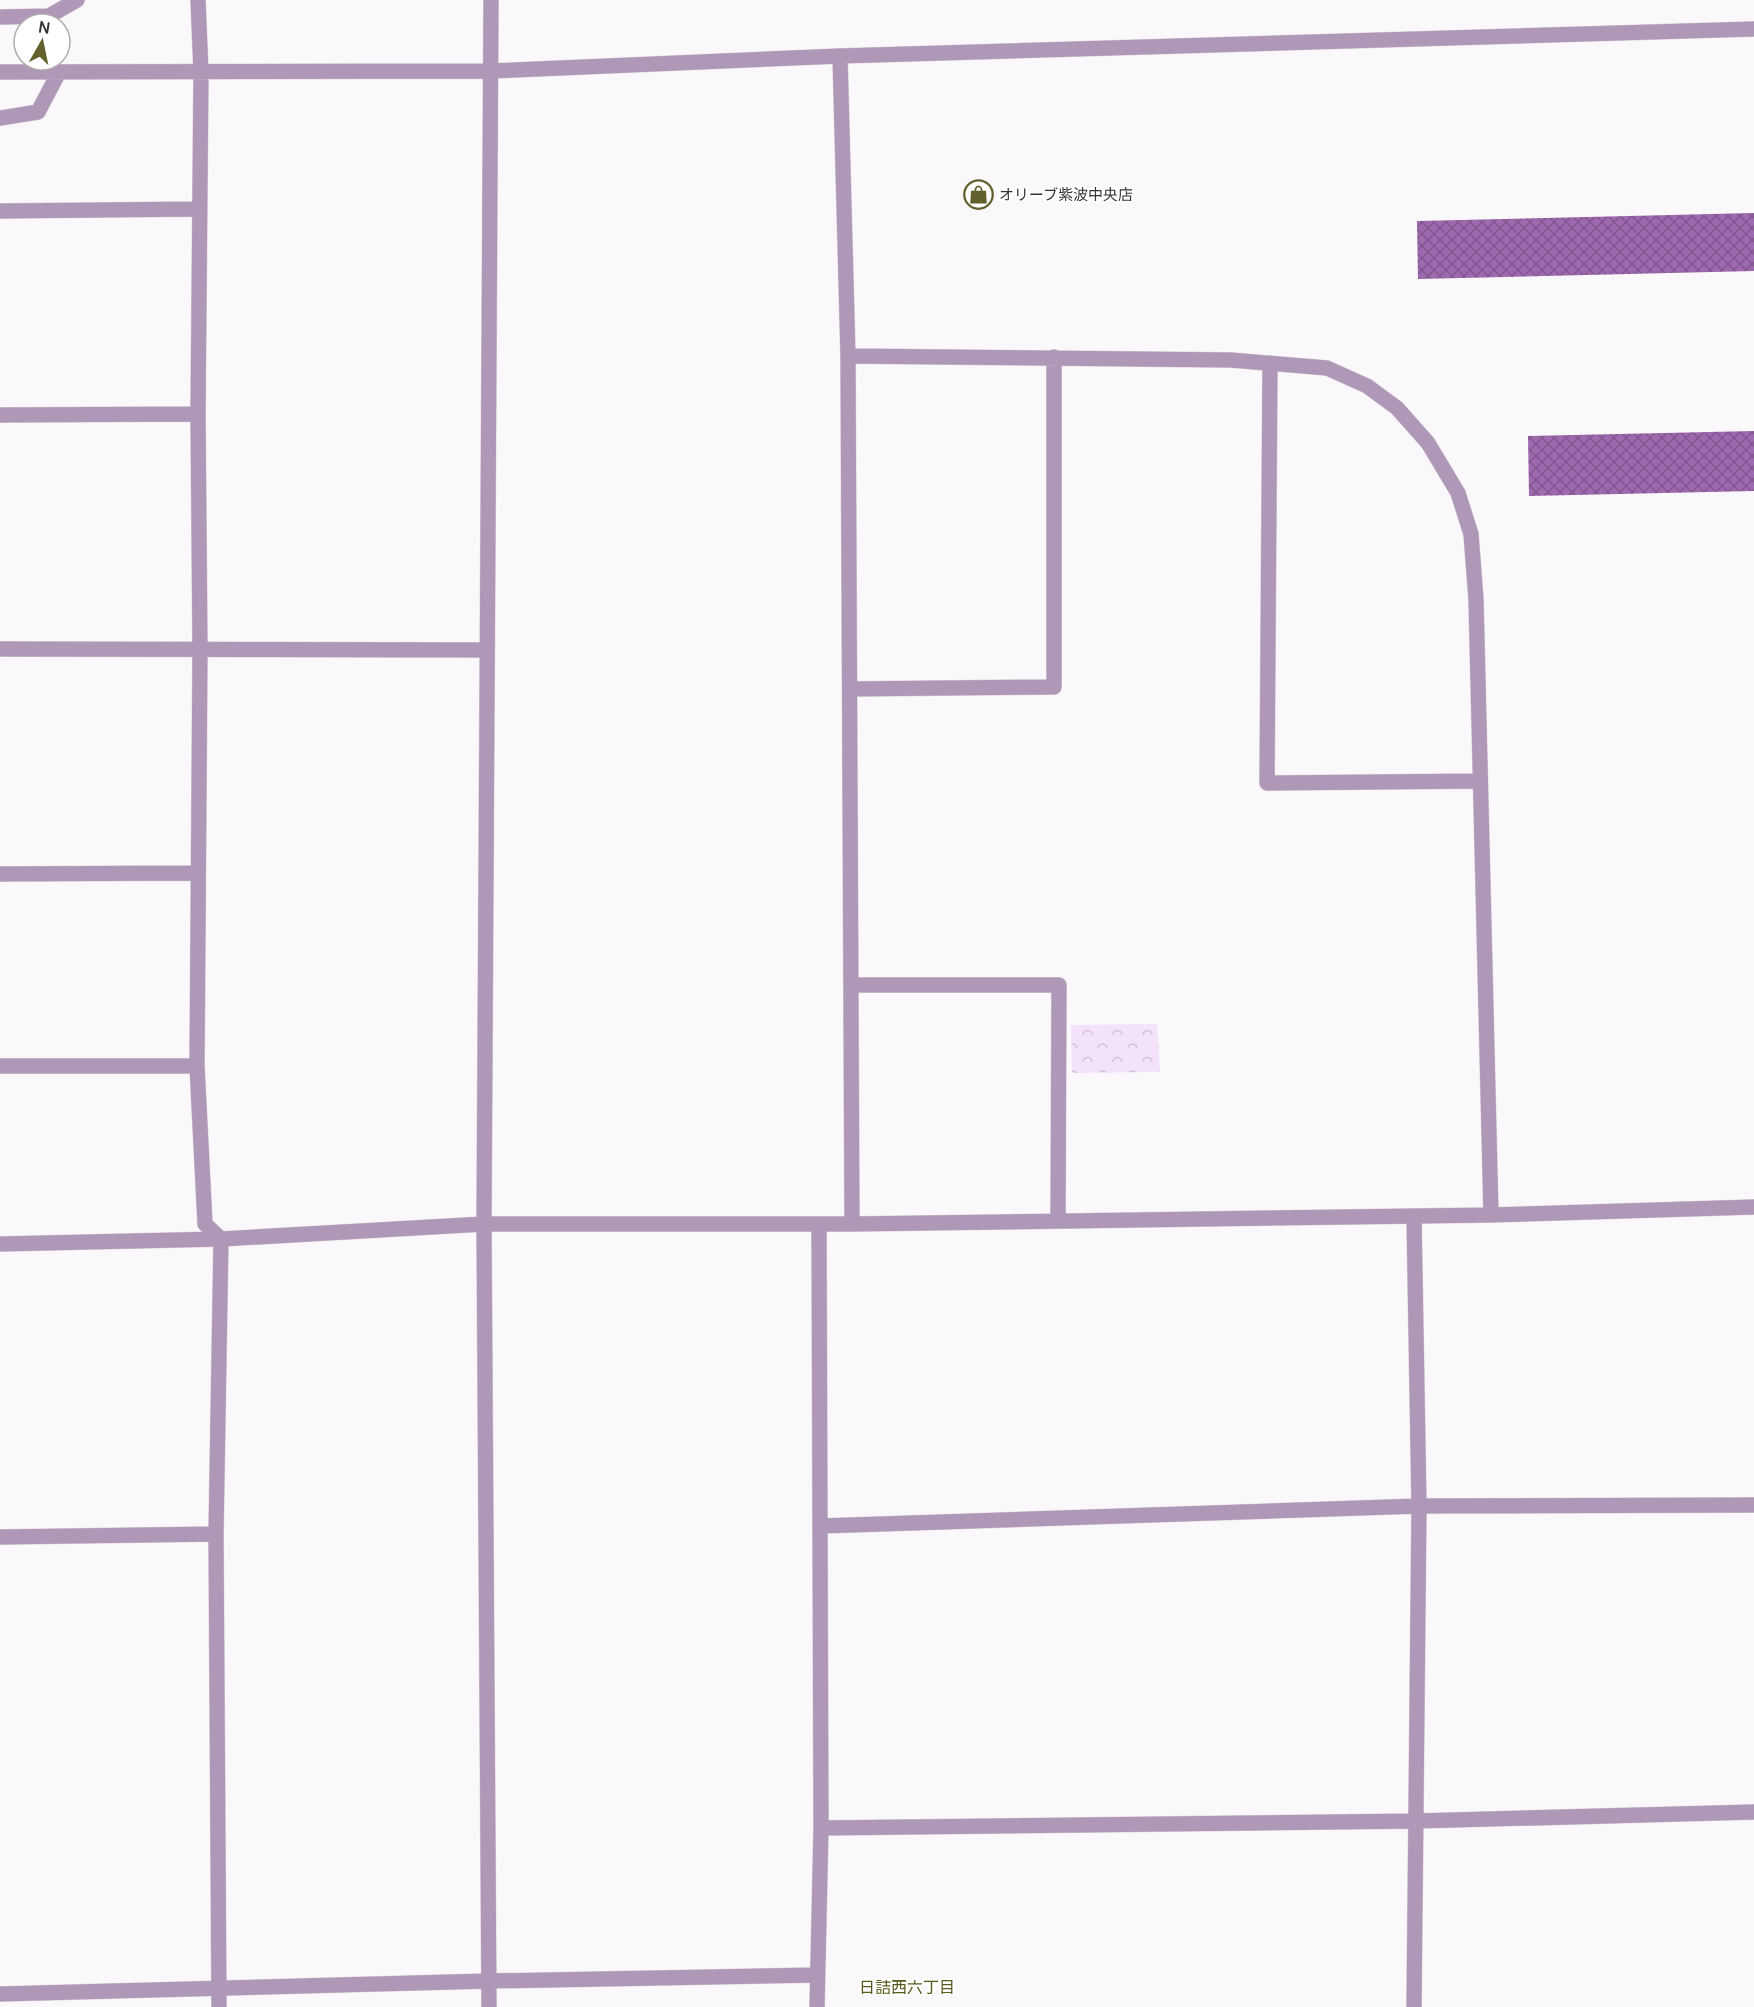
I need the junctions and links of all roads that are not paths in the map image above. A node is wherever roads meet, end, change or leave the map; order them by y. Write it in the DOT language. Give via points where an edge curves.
graph roads {
  1 [pos="77,0"];
  2 [pos="198,0"];
  3 [pos="491,0"];
  4 [pos="0,16"];
  5 [pos="1754,29"];
  6 [pos="840,56"];
  7 [pos="490,71"];
  8 [pos="60,72"];
  9 [pos="72,72"];
  10 [pos="201,72"];
  11 [pos="0,118"];
  12 [pos="200,209"];
  13 [pos="0,211"];
  14 [pos="848,356"];
  15 [pos="1054,357"];
  16 [pos="1270,363"];
  17 [pos="198,414"];
  18 [pos="0,415"];
  19 [pos="0,649"];
  20 [pos="200,650"];
  21 [pos="487,650"];
  22 [pos="850,689"];
  23 [pos="1480,781"];
  24 [pos="198,873"];
  25 [pos="0,874"];
  26 [pos="851,985"];
  27 [pos="0,1066"];
  28 [pos="197,1066"];
  29 [pos="1754,1207"];
  30 [pos="1491,1215"];
  31 [pos="1414,1216"];
  32 [pos="1058,1220"];
  33 [pos="484,1224"];
  34 [pos="819,1224"];
  35 [pos="852,1224"];
  36 [pos="221,1239"];
  37 [pos="0,1244"];
  38 [pos="1754,1504"];
  39 [pos="1419,1506"];
  40 [pos="820,1526"];
  41 [pos="216,1534"];
  42 [pos="0,1537"];
  43 [pos="1754,1812"];
  44 [pos="1416,1821"];
  45 [pos="821,1828"];
  46 [pos="816,1975"];
  47 [pos="489,1981"];
  48 [pos="219,1988"];
  49 [pos="0,1994"];
  50 [pos="219,2007"];
  51 [pos="489,2007"];
  52 [pos="817,2007"];
  53 [pos="1414,2007"];
  1 -- 4 [label="street" via="48,16"];
  2 -- 10 [label="street"];
  3 -- 7 [label="street"];
  5 -- 6 [label="street"];
  6 -- 7 [label="street"];
  6 -- 14 [label="street"];
  7 -- 10 [label="street"];
  7 -- 21 [label="street"];
  8 -- 11 [label="street" via="38,112"];
  9 -- 10 [label="street"];
  10 -- 12 [label="street"];
  12 -- 13 [label="street"];
  12 -- 17 [label="street"];
  14 -- 15 [label="street"];
  14 -- 22 [label="street"];
  15 -- 16 [label="street"];
  15 -- 22 [label="street" via="1054,687"];
  16 -- 23 [label="street" via="1327,368 1367,386 1397,408 1428,442 1458,493 1471,534 1476,599"];
  16 -- 23 [label="street" via="1267,783"];
  17 -- 18 [label="street"];
  17 -- 20 [label="street"];
  19 -- 20 [label="street"];
  20 -- 21 [label="street"];
  20 -- 24 [label="street"];
  21 -- 33 [label="street"];
  22 -- 26 [label="street"];
  23 -- 30 [label="street"];
  24 -- 25 [label="street"];
  24 -- 28 [label="street"];
  26 -- 32 [label="street" via="1059,985"];
  26 -- 35 [label="street"];
  27 -- 28 [label="street"];
  28 -- 36 [label="street" via="205,1224"];
  29 -- 30 [label="street"];
  30 -- 31 [label="street"];
  31 -- 32 [label="street"];
  31 -- 39 [label="street"];
  32 -- 35 [label="street"];
  33 -- 34 [label="street"];
  33 -- 36 [label="street"];
  33 -- 47 [label="street"];
  34 -- 35 [label="street"];
  34 -- 40 [label="street"];
  36 -- 37 [label="street"];
  36 -- 41 [label="street"];
  38 -- 39 [label="street"];
  39 -- 40 [label="street"];
  39 -- 44 [label="street"];
  40 -- 45 [label="street"];
  41 -- 42 [label="street"];
  41 -- 48 [label="street"];
  43 -- 44 [label="street"];
  44 -- 45 [label="street"];
  44 -- 53 [label="street"];
  45 -- 46 [label="street"];
  46 -- 47 [label="street"];
  46 -- 52 [label="street"];
  47 -- 48 [label="street"];
  47 -- 51 [label="street"];
  48 -- 49 [label="street"];
  48 -- 50 [label="street"];
}
